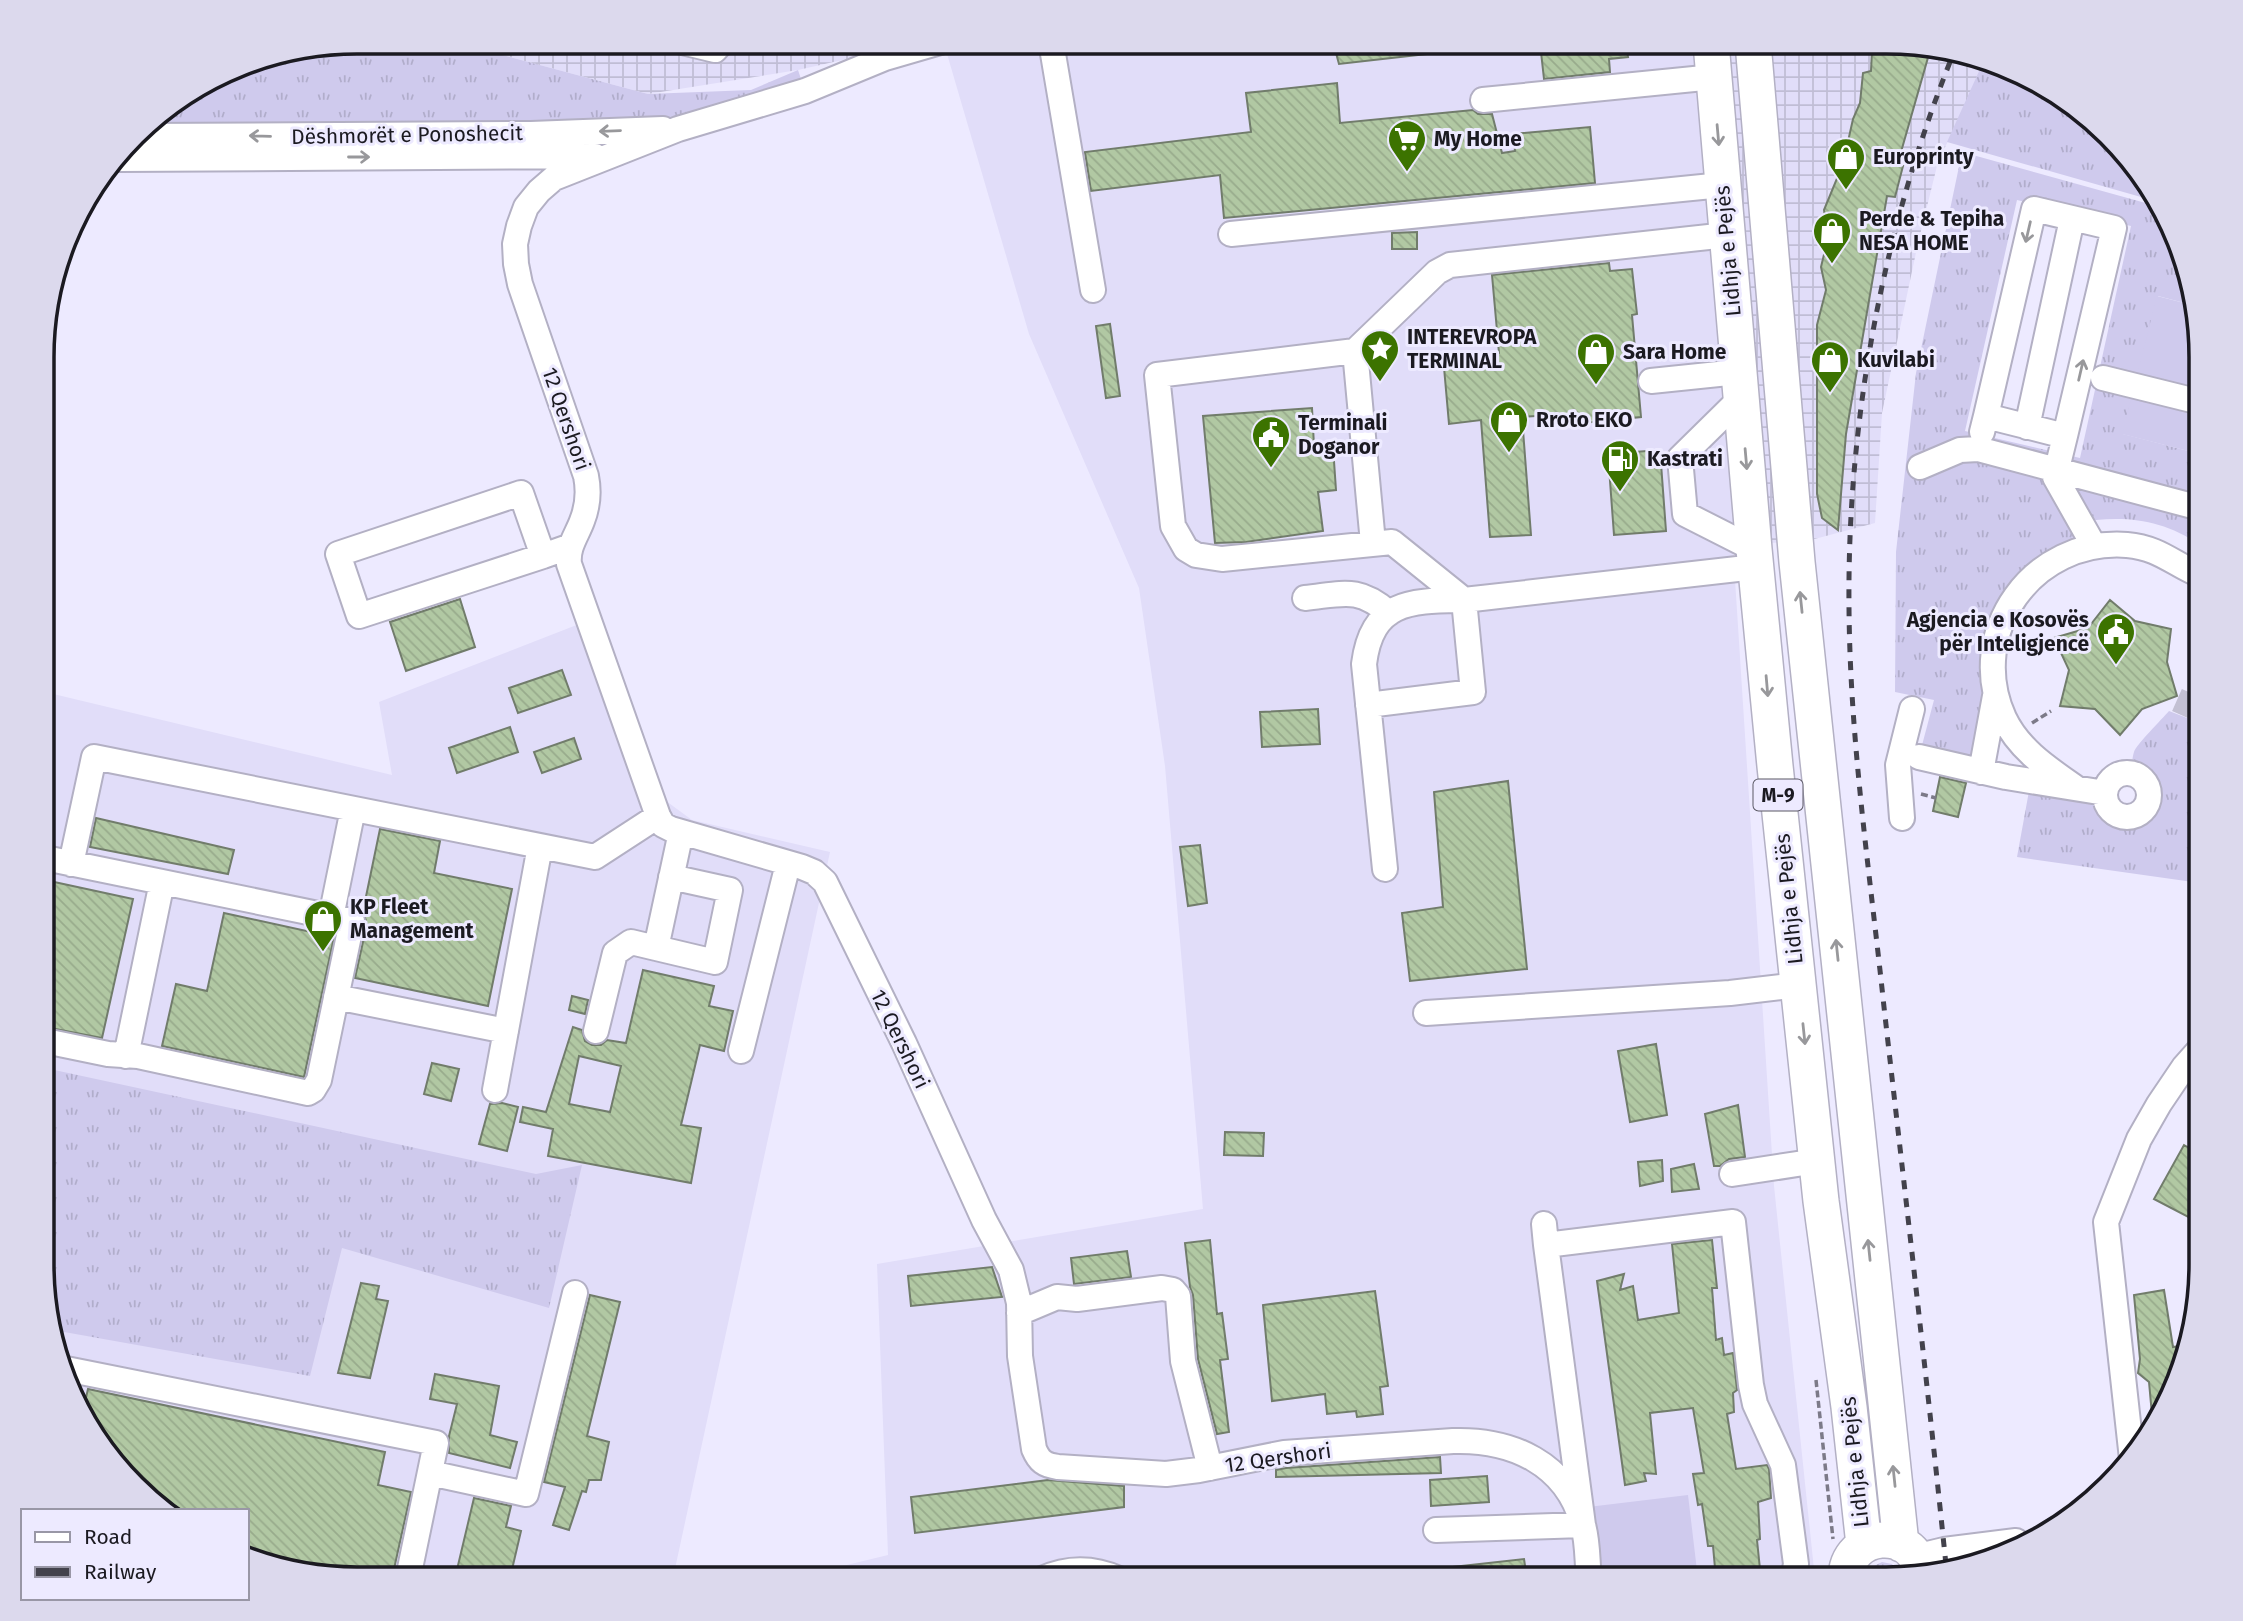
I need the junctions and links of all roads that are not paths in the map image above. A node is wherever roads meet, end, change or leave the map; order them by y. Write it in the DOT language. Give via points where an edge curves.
graph roads {
  1 [pos="869,54"];
  2 [pos="1053,54"];
  3 [pos="1712,54"];
  4 [pos="1754,54"];
  5 [pos="1714,77"];
  6 [pos="1483,100"];
  7 [pos="678,129"];
  8 [pos="150,136"];
  9 [pos="608,158"];
  10 [pos="128,159"];
  11 [pos="1722,185"];
  12 [pos="2072,219"];
  13 [pos="1231,234"];
  14 [pos="1727,235"];
  15 [pos="1093,290"];
  16 [pos="1355,351"];
  17 [pos="2103,377"];
  18 [pos="1651,381"];
  19 [pos="1740,385"];
  20 [pos="2189,399"];
  21 [pos="1986,416"];
  22 [pos="2027,426"];
  23 [pos="2065,436"];
  24 [pos="1978,449"];
  25 [pos="1920,467"];
  26 [pos="2057,470"];
  27 [pos="2189,505"];
  28 [pos="1379,536"];
  29 [pos="571,546"];
  30 [pos="2094,546"];
  31 [pos="543,556"];
  32 [pos="1755,558"];
  33 [pos="2189,569"];
  34 [pos="1305,598"];
  35 [pos="1464,600"];
  36 [pos="1389,613"];
  37 [pos="1996,695"];
  38 [pos="1368,705"];
  39 [pos="1912,709"];
  40 [pos="1919,757"];
  41 [pos="1982,772"];
  42 [pos="2076,788"];
  43 [pos="2105,793"];
  44 [pos="353,809"];
  45 [pos="657,816"];
  46 [pos="1902,818"];
  47 [pos="681,832"];
  48 [pos="540,846"];
  49 [pos="54,860"];
  50 [pos="71,864"];
  51 [pos="788,864"];
  52 [pos="1385,869"];
  53 [pos="671,877"];
  54 [pos="162,883"];
  55 [pos="331,916"];
  56 [pos="656,948"];
  57 [pos="1799,985"];
  58 [pos="336,997"];
  59 [pos="1426,1013"];
  60 [pos="506,1031"];
  61 [pos="597,1031"];
  62 [pos="54,1043"];
  63 [pos="740,1051"];
  64 [pos="126,1056"];
  65 [pos="2189,1064"];
  66 [pos="495,1090"];
  67 [pos="1817,1161"];
  68 [pos="1732,1174"];
  69 [pos="575,1293"];
  70 [pos="1019,1313"];
  71 [pos="74,1370"];
  72 [pos="2130,1442"];
  73 [pos="1210,1468"];
  74 [pos="430,1473"];
  75 [pos="1583,1525"];
  76 [pos="1436,1530"];
  77 [pos="2002,1544"];
  78 [pos="1864,1545"];
  79 [pos="1913,1557"];
  80 [pos="410,1567"];
  81 [pos="1588,1567"];
  82 [pos="1796,1567"];
  83 [pos="1848,1567"];
  1 -- 7 [label="street, Dëshmorët e Ponoshecit" via="805,91"];
  2 -- 15 [label="street"];
  3 -- 5 [label="highway, Lidhja e Pejës / M-9"];
  79 -- 4 [label="highway, Lidhja e Pejës / M-9, one-way" via="1797,562"];
  5 -- 6 [label="street"];
  5 -- 11 [label="highway, Lidhja e Pejës / M-9, one-way"];
  7 -- 8 [label="street, Dëshmorët e Ponoshecit, one-way"];
  7 -- 9 [label="street, Dëshmorët e Ponoshecit"];
  10 -- 9 [label="street, Dëshmorët e Ponoshecit, one-way"];
  9 -- 29 [label="street, 12 Qershori" via="554,178 538,191 526,207 515,244 520,284 589,490"];
  11 -- 13 [label="street"];
  11 -- 14 [label="highway, Lidhja e Pejës / M-9"];
  12 -- 21 [label="street, one-way" via="2034,209"];
  12 -- 22 [label="street"];
  23 -- 12 [label="street, one-way" via="2114,228"];
  14 -- 16 [label="street" via="1450,265 1437,272"];
  14 -- 19 [label="highway, Lidhja e Pejës / M-9"];
  16 -- 28 [label="street"];
  16 -- 28 [label="street" via="1157,375 1173,526 1186,549 1222,559"];
  17 -- 20 [label="street"];
  18 -- 19 [label="street"];
  19 -- 32 [label="highway, Lidhja e Pejës / M-9, one-way"];
  19 -- 32 [label="street" via="1680,458 1685,514"];
  21 -- 22 [label="street"];
  21 -- 24 [label="street"];
  22 -- 23 [label="street"];
  23 -- 26 [label="street"];
  24 -- 25 [label="street" via="1960,450"];
  24 -- 26 [label="street"];
  26 -- 27 [label="street"];
  26 -- 30 [label="street" via="2055,477"];
  28 -- 35 [label="street"];
  29 -- 31 [label="street"];
  29 -- 45 [label="street, 12 Qershori" via="571,572"];
  30 -- 33 [label="street" via="2144,548"];
  30 -- 37 [label="street" via="2051,563 2011,604 1994,649"];
  31 -- 31 [label="street" via="359,616 338,554 521,493"];
  32 -- 35 [label="street"];
  32 -- 57 [label="highway, Lidhja e Pejës / M-9, one-way"];
  34 -- 36 [label="street" via="1363,595"];
  35 -- 36 [label="street" via="1423,600"];
  35 -- 38 [label="street" via="1473,692"];
  36 -- 38 [label="street" via="1372,632 1366,648"];
  37 -- 41 [label="street"];
  37 -- 42 [label="street" via="2016,738 2039,763"];
  38 -- 52 [label="street"];
  39 -- 46 [label="street" via="1898,765"];
  40 -- 41 [label="street"];
  41 -- 42 [label="street"];
  42 -- 43 [label="street"];
  44 -- 48 [label="street"];
  44 -- 50 [label="street" via="94,757"];
  44 -- 55 [label="street"];
  45 -- 47 [label="street, 12 Qershori" via="663,825"];
  45 -- 48 [label="street" via="595,857"];
  47 -- 51 [label="street, 12 Qershori"];
  47 -- 53 [label="street"];
  48 -- 60 [label="street"];
  49 -- 50 [label="street"];
  50 -- 54 [label="street"];
  51 -- 63 [label="street"];
  51 -- 70 [label="street, 12 Qershori" via="814,872 836,902 1011,1270"];
  53 -- 56 [label="street"];
  53 -- 56 [label="street" via="730,890 715,962"];
  54 -- 55 [label="street"];
  54 -- 64 [label="street"];
  55 -- 58 [label="street" via="352,921"];
  56 -- 61 [label="street" via="631,942 615,953"];
  57 -- 59 [label="street"];
  57 -- 67 [label="highway, Lidhja e Pejës / M-9, one-way"];
  58 -- 60 [label="street"];
  58 -- 64 [label="street" via="319,1080 308,1093"];
  60 -- 66 [label="street"];
  62 -- 64 [label="street"];
  65 -- 72 [label="street" via="2146,1127 2106,1222"];
  67 -- 68 [label="street"];
  67 -- 78 [label="highway, Lidhja e Pejës / M-9"];
  69 -- 74 [label="street" via="526,1494"];
  70 -- 73 [label="street, 12 Qershori" via="1020,1356 1038,1460 1047,1465 1139,1474"];
  70 -- 73 [label="street" via="1057,1297 1173,1290 1180,1307 1183,1361"];
  71 -- 74 [label="street" via="436,1443"];
  73 -- 75 [label="street, 12 Qershori" via="1284,1453 1453,1441 1496,1443 1540,1462 1557,1477 1572,1497"];
  74 -- 80 [label="street"];
  75 -- 76 [label="street"];
  75 -- 81 [label="street, 12 Qershori"];
  75 -- 82 [label="street" via="1545,1234 1733,1222 1751,1385 1783,1465"];
  77 -- 79 [label="street"];
  78 -- 79 [label="highway" via="1883,1539"];
  78 -- 83 [label="highway"];
}
